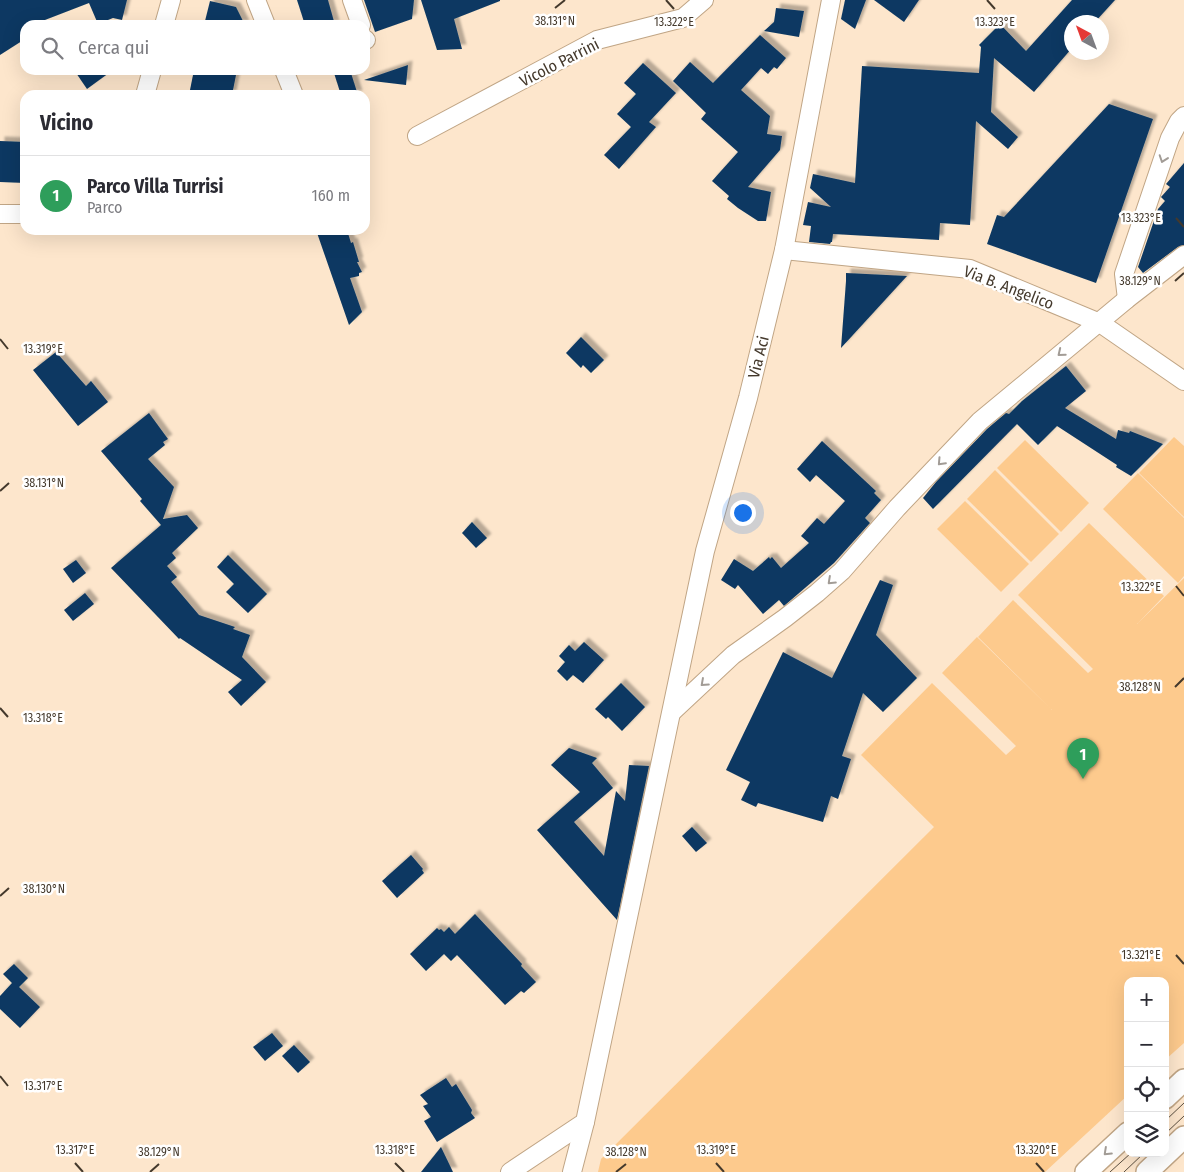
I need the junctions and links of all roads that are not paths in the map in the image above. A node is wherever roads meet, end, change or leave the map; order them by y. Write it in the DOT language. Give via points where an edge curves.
graph roads {
  1 [pos="171,0"];
  2 [pos="256,0"];
  3 [pos="352,0"];
  4 [pos="704,0"];
  5 [pos="831,0"];
  6 [pos="165,20"];
  7 [pos="264,20"];
  8 [pos="358,20"];
  9 [pos="151,75"];
  10 [pos="286,75"];
  11 [pos="146,90"];
  12 [pos="292,90"];
  13 [pos="1184,116"];
  14 [pos="417,136"];
  15 [pos="0,214"];
  16 [pos="20,214"];
  17 [pos="784,250"];
  18 [pos="1184,255"];
  19 [pos="1127,299"];
  20 [pos="1100,323"];
  21 [pos="1184,380"];
  22 [pos="672,712"];
  23 [pos="1184,1080"];
  24 [pos="1169,1094"];
  25 [pos="585,1122"];
  26 [pos="1124,1137"];
  27 [pos="1184,1138"];
  28 [pos="510,1172"];
  29 [pos="572,1172"];
  30 [pos="1086,1172"];
  31 [pos="1147,1172"];
  1 -- 6 [label="street"];
  2 -- 7 [label="street"];
  3 -- 8 [label="street"];
  4 -- 14 [label="street, Vicolo Parrini" via="684,18 597,40"];
  5 -- 17 [label="street, Via Aci"];
  9 -- 11 [label="street"];
  10 -- 12 [label="street"];
  13 -- 19 [label="street, one-way" via="1170,138 1124,274"];
  15 -- 16 [label="street"];
  17 -- 20 [label="street, Via B. Angelico" via="970,270"];
  17 -- 22 [label="street, Via Aci" via="748,398 705,551"];
  18 -- 19 [label="street"];
  19 -- 20 [label="street"];
  20 -- 21 [label="street, Via B. Angelico"];
  20 -- 22 [label="street, one-way" via="980,421 818,593 733,655"];
  22 -- 25 [label="street, Via Aci"];
  23 -- 24 [label="street"];
  25 -- 28 [label="street"];
  25 -- 29 [label="street, Via Aci"];
  26 -- 30 [label="street, one-way"];
  27 -- 31 [label="street"];
}
